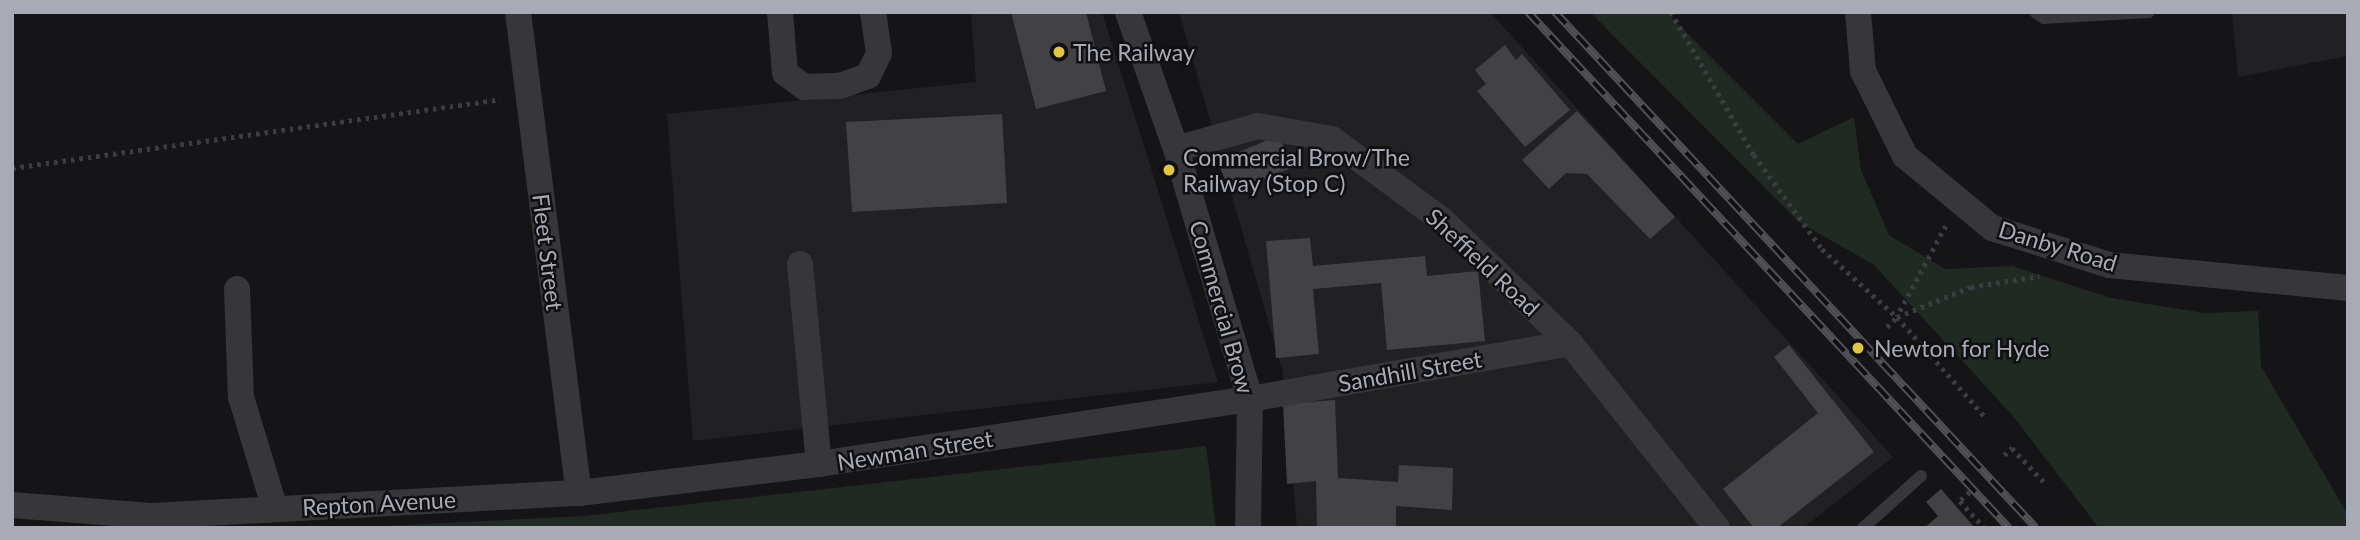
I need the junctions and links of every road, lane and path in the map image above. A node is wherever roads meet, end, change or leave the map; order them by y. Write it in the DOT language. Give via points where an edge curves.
graph roads {
  1 [pos="518,12"];
  2 [pos="779,12"];
  3 [pos="873,12"];
  4 [pos="1128,12"];
  5 [pos="1671,12"];
  6 [pos="1858,12"];
  7 [pos="2035,12"];
  8 [pos="2149,12"];
  9 [pos="528,96"];
  10 [pos="1176,149"];
  11 [pos="12,168"];
  12 [pos="1959,201"];
  13 [pos="800,264"];
  14 [pos="2054,274"];
  15 [pos="2348,288"];
  16 [pos="237,289"];
  17 [pos="1898,317"];
  18 [pos="1887,327"];
  19 [pos="1570,343"];
  20 [pos="1250,399"];
  21 [pos="1986,418"];
  22 [pos="2004,455"];
  23 [pos="819,464"];
  24 [pos="1921,477"];
  25 [pos="2043,482"];
  26 [pos="1970,492"];
  27 [pos="579,493"];
  28 [pos="12,505"];
  29 [pos="275,509"];
  30 [pos="1248,528"];
  31 [pos="1717,528"];
  32 [pos="1863,528"];
  33 [pos="1984,528"];
  1 -- 9 [label="street, Fleet Street"];
  2 -- 3 [label="street" via="785,73 804,87 840,86 868,76 879,53"];
  4 -- 10 [label="street, Commercial Brow"];
  5 -- 17 [label="path" via="1754,155 1822,249"];
  6 -- 12 [label="street, Danby Road" via="1863,71 1905,156"];
  7 -- 8 [label="lane" via="2044,18"];
  9 -- 11 [label="path"];
  9 -- 27 [label="street, Fleet Street"];
  10 -- 19 [label="street, Sheffield Road" via="1258,126 1332,139 1442,220"];
  10 -- 20 [label="street, Commercial Brow"];
  12 -- 15 [label="street, Danby Road" via="1992,228 2109,265"];
  12 -- 17 [label="path"];
  13 -- 23 [label="street"];
  14 -- 17 [label="path" via="1971,287"];
  16 -- 29 [label="street" via="241,397"];
  17 -- 18 [label="path"];
  17 -- 21 [label="path"];
  19 -- 20 [label="street, Sandhill Street"];
  19 -- 31 [label="street, Sheffield Road"];
  20 -- 23 [label="street, Newman Street"];
  20 -- 30 [label="street, Commercial Brow"];
  22 -- 25 [label="path" via="2012,448"];
  23 -- 27 [label="street, Newman Street"];
  24 -- 32 [label="lane"];
  26 -- 33 [label="path" via="1960,501"];
  27 -- 29 [label="street, Repton Avenue"];
  28 -- 29 [label="street, Repton Avenue" via="151,516"];
}
